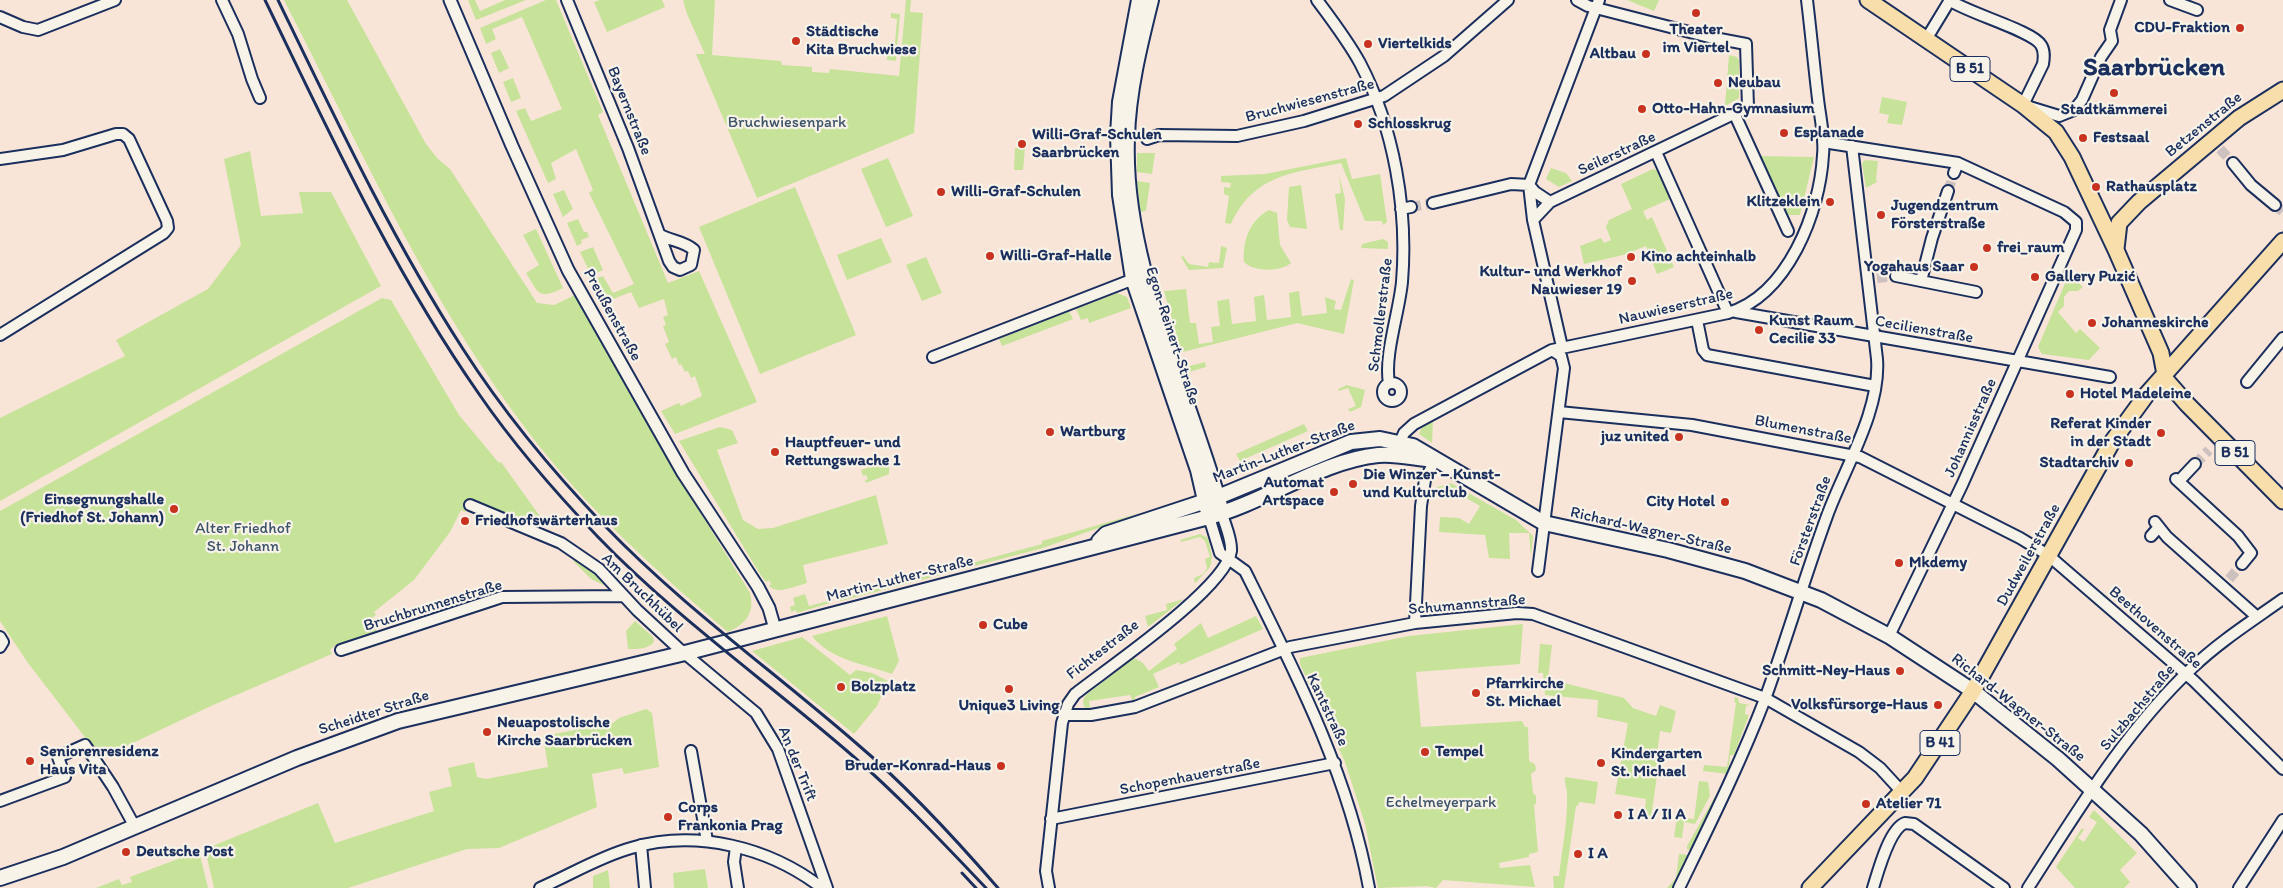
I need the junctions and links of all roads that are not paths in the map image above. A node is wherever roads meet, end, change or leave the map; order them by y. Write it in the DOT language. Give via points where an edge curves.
graph roads {
  1 [pos="115,0"];
  2 [pos="222,0"];
  3 [pos="450,0"];
  4 [pos="567,0"];
  5 [pos="1139,0"];
  6 [pos="1151,0"];
  7 [pos="1317,0"];
  8 [pos="1508,0"];
  9 [pos="1577,0"];
  10 [pos="1807,0"];
  11 [pos="1868,0"];
  12 [pos="1950,0"];
  13 [pos="2121,0"];
  14 [pos="2170,0"];
  15 [pos="1597,4"];
  16 [pos="2197,10"];
  17 [pos="0,17"];
  18 [pos="1930,33"];
  19 [pos="2283,90"];
  20 [pos="260,98"];
  21 [pos="1376,98"];
  22 [pos="2023,105"];
  23 [pos="1735,115"];
  24 [pos="1148,139"];
  25 [pos="1823,142"];
  26 [pos="1852,146"];
  27 [pos="1656,152"];
  28 [pos="0,159"];
  29 [pos="2233,163"];
  30 [pos="1529,185"];
  31 [pos="1948,191"];
  32 [pos="1434,202"];
  33 [pos="1550,202"];
  34 [pos="2275,205"];
  35 [pos="1533,220"];
  36 [pos="1788,231"];
  37 [pos="660,235"];
  38 [pos="2283,241"];
  39 [pos="2116,250"];
  40 [pos="1896,276"];
  41 [pos="1139,277"];
  42 [pos="1921,281"];
  43 [pos="1976,292"];
  44 [pos="1731,312"];
  45 [pos="1697,320"];
  46 [pos="0,335"];
  47 [pos="1874,336"];
  48 [pos="2283,338"];
  49 [pos="1557,349"];
  50 [pos="934,357"];
  51 [pos="2016,362"];
  52 [pos="2164,374"];
  53 [pos="2110,376"];
  54 [pos="2246,382"];
  55 [pos="1389,384"];
  56 [pos="1875,386"];
  57 [pos="1559,412"];
  58 [pos="1400,442"];
  59 [pos="1853,454"];
  60 [pos="1435,460"];
  61 [pos="2195,464"];
  62 [pos="1212,499"];
  63 [pos="2283,501"];
  64 [pos="1953,504"];
  65 [pos="470,505"];
  66 [pos="1216,516"];
  67 [pos="1544,523"];
  68 [pos="2151,536"];
  69 [pos="1093,547"];
  70 [pos="2048,555"];
  71 [pos="1229,559"];
  72 [pos="2242,564"];
  73 [pos="1538,571"];
  74 [pos="1800,592"];
  75 [pos="624,596"];
  76 [pos="2283,599"];
  77 [pos="2256,616"];
  78 [pos="1415,623"];
  79 [pos="774,629"];
  80 [pos="1889,636"];
  81 [pos="0,637"];
  82 [pos="0,647"];
  83 [pos="1282,649"];
  84 [pos="341,650"];
  85 [pos="685,653"];
  86 [pos="2185,674"];
  87 [pos="1973,691"];
  88 [pos="1765,698"];
  89 [pos="1064,715"];
  90 [pos="691,751"];
  91 [pos="1335,762"];
  92 [pos="2283,769"];
  93 [pos="2091,788"];
  94 [pos="1902,792"];
  95 [pos="0,801"];
  96 [pos="1051,819"];
  97 [pos="2283,820"];
  98 [pos="135,827"];
  99 [pos="707,841"];
  100 [pos="640,845"];
  101 [pos="736,847"];
  102 [pos="0,878"];
  103 [pos="540,888"];
  104 [pos="645,888"];
  105 [pos="738,888"];
  106 [pos="822,888"];
  107 [pos="827,888"];
  108 [pos="1049,888"];
  109 [pos="1369,888"];
  110 [pos="1679,888"];
  111 [pos="1810,888"];
  112 [pos="1873,888"];
  113 [pos="2004,888"];
  114 [pos="2028,888"];
  115 [pos="2189,888"];
  116 [pos="2239,888"];
  1 -- 17 [label="street" via="38,30"];
  2 -- 20 [label="street" via="238,34"];
  3 -- 79 [label="street, Preußenstraße" via="568,270 683,473 758,587"];
  4 -- 37 [label="street, Bayernstraße"];
  5 -- 41 [label="main road, Egon-Reinert-Straße" via="1127,56 1118,135 1120,195"];
  6 -- 41 [label="main road, Egon-Reinert-Straße" via="1138,58 1127,137 1130,194 1140,252"];
  7 -- 21 [label="street, Schmollerstraße" via="1354,53"];
  8 -- 21 [label="street, Bruchwiesenstraße" via="1444,56 1391,93"];
  9 -- 15 [label="street"];
  10 -- 25 [label="street, Nauwieserstraße"];
  11 -- 22 [label="main road, B 51"];
  12 -- 18 [label="street"];
  12 -- 22 [label="street" via="2029,35 2041,44 2045,57 2043,64"];
  13 -- 22 [label="street" via="2110,30 2112,40 2078,106 2059,116"];
  14 -- 16 [label="street"];
  15 -- 23 [label="street, Seilerstraße" via="1746,44 1748,107"];
  15 -- 30 [label="street"];
  19 -- 39 [label="main road, Betzenstraße" via="2250,110 2217,144 2150,192 2119,223"];
  21 -- 24 [label="street, Bruchwiesenstraße" via="1304,121 1237,136 1159,135"];
  21 -- 55 [label="street, Schmollerstraße" via="1406,208 1402,282 1388,364"];
  22 -- 39 [label="main road, B 51" via="2063,140"];
  23 -- 27 [label="street, Seilerstraße"];
  23 -- 36 [label="street"];
  25 -- 26 [label="street"];
  25 -- 44 [label="street, Nauwieserstraße" via="1820,181 1797,250 1769,288 1752,302"];
  26 -- 47 [label="street, Försterstraße"];
  26 -- 51 [label="street, Johannisstraße" via="1956,168 2012,188 2076,222 2076,230"];
  27 -- 33 [label="street, Seilerstraße"];
  27 -- 44 [label="street"];
  28 -- 46 [label="street" via="63,150 123,134 129,139 168,228"];
  29 -- 34 [label="street" via="2251,185"];
  30 -- 32 [label="street" via="1514,184"];
  30 -- 33 [label="street"];
  30 -- 35 [label="street"];
  31 -- 42 [label="street"];
  33 -- 35 [label="street"];
  35 -- 49 [label="street"];
  38 -- 52 [label="main road, Dudweilerstraße / B 41"];
  39 -- 52 [label="main road, B 51" via="2160,353"];
  40 -- 42 [label="street"];
  41 -- 50 [label="street"];
  41 -- 62 [label="main road, Egon-Reinert-Straße"];
  41 -- 62 [label="main road, Egon-Reinert-Straße" via="1174,402"];
  42 -- 43 [label="street"];
  44 -- 45 [label="street, Nauwieserstraße"];
  44 -- 47 [label="street, Cecilienstraße" via="1760,314"];
  45 -- 49 [label="street, Nauwieserstraße"];
  45 -- 56 [label="street" via="1707,355"];
  47 -- 51 [label="street, Cecilienstraße"];
  47 -- 56 [label="street, Försterstraße" via="1878,369"];
  48 -- 54 [label="street"];
  49 -- 57 [label="street" via="1564,361"];
  49 -- 58 [label="street, Nauwieserstraße" via="1419,420 1404,433"];
  51 -- 53 [label="street, Cecilienstraße"];
  51 -- 64 [label="street, Johannisstraße"];
  52 -- 63 [label="main road, B 51" via="2175,392"];
  52 -- 70 [label="main road, Dudweilerstraße / B 41" via="2112,442"];
  56 -- 59 [label="street, Försterstraße"];
  57 -- 59 [label="street, Blumenstraße" via="1692,425"];
  57 -- 67 [label="street"];
  58 -- 60 [label="main road, Martin-Luther-Straße" via="1423,449"];
  58 -- 62 [label="main road, Martin-Luther-Straße" via="1373,439 1351,442"];
  59 -- 64 [label="street, Blumenstraße"];
  59 -- 74 [label="street, Försterstraße"];
  60 -- 66 [label="main road, Martin-Luther-Straße" via="1396,455 1354,459"];
  60 -- 67 [label="main road, Richard-Wagner-Straße"];
  60 -- 78 [label="street" via="1425,480 1421,506"];
  61 -- 72 [label="street" via="2177,480 2238,536 2251,553"];
  62 -- 66 [label="main road"];
  62 -- 69 [label="main road, Martin-Luther-Straße" via="1106,534"];
  64 -- 70 [label="street, Blumenstraße"];
  64 -- 80 [label="street, Johannisstraße"];
  65 -- 75 [label="street, Am Bruchhübel" via="562,543 599,569"];
  66 -- 69 [label="main road, Martin-Luther-Straße"];
  66 -- 71 [label="street" via="1220,553"];
  67 -- 73 [label="street"];
  67 -- 74 [label="main road, Richard-Wagner-Straße" via="1708,560"];
  68 -- 77 [label="street" via="2157,525 2226,582"];
  69 -- 79 [label="main road, Martin-Luther-Straße"];
  70 -- 86 [label="street, Beethovenstraße"];
  70 -- 87 [label="main road, Dudweilerstraße / B 41"];
  71 -- 83 [label="street, Kantstraße" via="1245,571"];
  71 -- 89 [label="street, Fichtestraße" via="1205,592 1075,694"];
  74 -- 80 [label="main road, Richard-Wagner-Straße"];
  74 -- 88 [label="street, Försterstraße"];
  75 -- 84 [label="street, Bruchbrunnenstraße" via="502,597"];
  75 -- 85 [label="street, Am Bruchhübel"];
  76 -- 77 [label="street, Sulzbachstraße"];
  77 -- 86 [label="street, Sulzbachstraße"];
  78 -- 83 [label="street, Schumannstraße"];
  78 -- 88 [label="street, Schumannstraße" via="1533,614"];
  79 -- 85 [label="main road, Scheidter Straße"];
  80 -- 87 [label="main road, Richard-Wagner-Straße"];
  81 -- 82 [label="street" via="3,642"];
  83 -- 89 [label="street, Schumannstraße" via="1135,707 1091,715"];
  83 -- 91 [label="street, Kantstraße"];
  85 -- 98 [label="main road, Scheidter Straße" via="398,721 297,758"];
  85 -- 107 [label="street, An der Trift" via="756,713 772,736"];
  86 -- 92 [label="street, Beethovenstraße"];
  86 -- 93 [label="street, Sulzbachstraße"];
  87 -- 93 [label="main road, Richard-Wagner-Straße"];
  87 -- 94 [label="main road, Dudweilerstraße / B 41" via="1930,758"];
  88 -- 94 [label="street, Schumannstraße" via="1859,752 1880,768"];
  88 -- 110 [label="street, Försterstraße" via="1730,783"];
  89 -- 96 [label="street, Fichtestraße"];
  90 -- 99 [label="street"];
  91 -- 96 [label="street, Schopenhauerstraße"];
  91 -- 109 [label="street, Kantstraße" via="1360,842"];
  93 -- 114 [label="street, Sulzbachstraße"];
  93 -- 115 [label="main road, Richard-Wagner-Straße" via="2141,834"];
  94 -- 111 [label="main road, Dudweilerstraße / B 41"];
  95 -- 98 [label="street" via="65,777 58,758 85,745 113,786"];
  96 -- 108 [label="street, Fichtestraße" via="1046,871"];
  97 -- 116 [label="street"];
  98 -- 102 [label="main road, Scheidter Straße" via="55,860"];
  99 -- 100 [label="street"];
  99 -- 101 [label="street"];
  100 -- 103 [label="street"];
  100 -- 104 [label="street"];
  101 -- 105 [label="street" via="734,862"];
  101 -- 106 [label="street" via="781,862"];
  112 -- 113 [label="street" via="1897,828 1909,823"];
}
